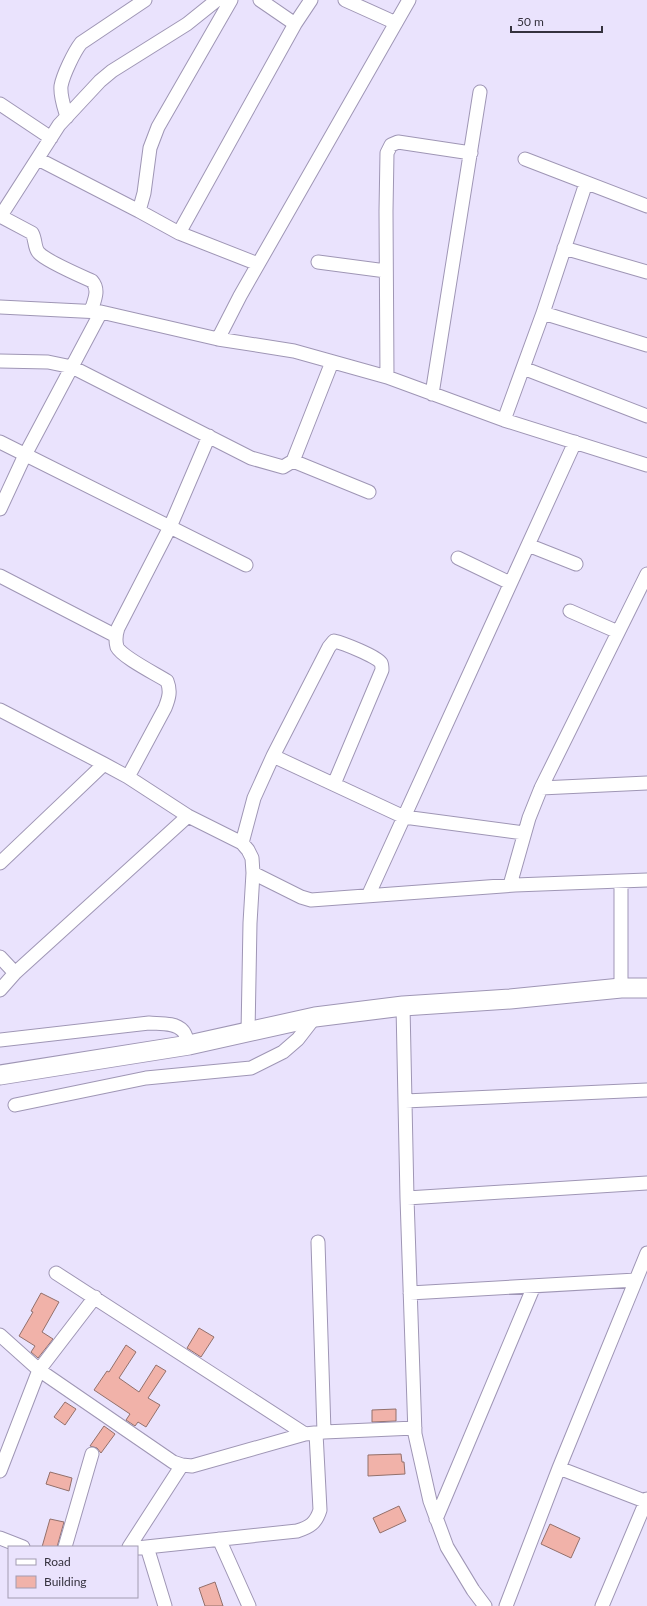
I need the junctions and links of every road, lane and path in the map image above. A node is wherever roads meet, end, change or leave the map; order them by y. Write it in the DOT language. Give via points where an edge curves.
graph roads {
  1 [pos="145,0"];
  2 [pos="218,0"];
  3 [pos="231,0"];
  4 [pos="260,0"];
  5 [pos="311,0"];
  6 [pos="345,0"];
  7 [pos="409,0"];
  8 [pos="396,23"];
  9 [pos="295,24"];
  10 [pos="480,92"];
  11 [pos="0,104"];
  12 [pos="67,117"];
  13 [pos="50,138"];
  14 [pos="471,153"];
  15 [pos="38,159"];
  16 [pos="525,159"];
  17 [pos="586,183"];
  18 [pos="647,206"];
  19 [pos="139,211"];
  20 [pos="0,217"];
  21 [pos="178,233"];
  22 [pos="564,248"];
  23 [pos="318,262"];
  24 [pos="258,264"];
  25 [pos="386,270"];
  26 [pos="647,272"];
  27 [pos="0,307"];
  28 [pos="96,312"];
  29 [pos="543,313"];
  30 [pos="218,339"];
  31 [pos="647,345"];
  32 [pos="0,362"];
  33 [pos="332,362"];
  34 [pos="72,367"];
  35 [pos="524,368"];
  36 [pos="387,377"];
  37 [pos="432,394"];
  38 [pos="647,416"];
  39 [pos="504,420"];
  40 [pos="209,436"];
  41 [pos="0,442"];
  42 [pos="575,442"];
  43 [pos="25,455"];
  44 [pos="294,461"];
  45 [pos="647,465"];
  46 [pos="369,492"];
  47 [pos="0,509"];
  48 [pos="170,527"];
  49 [pos="528,545"];
  50 [pos="458,558"];
  51 [pos="576,564"];
  52 [pos="246,565"];
  53 [pos="647,574"];
  54 [pos="0,576"];
  55 [pos="510,583"];
  56 [pos="570,611"];
  57 [pos="618,632"];
  58 [pos="116,636"];
  59 [pos="0,710"];
  60 [pos="273,756"];
  61 [pos="104,764"];
  62 [pos="647,771"];
  63 [pos="128,777"];
  64 [pos="644,783"];
  65 [pos="334,784"];
  66 [pos="541,788"];
  67 [pos="188,816"];
  68 [pos="404,817"];
  69 [pos="524,834"];
  70 [pos="242,843"];
  71 [pos="0,863"];
  72 [pos="253,873"];
  73 [pos="647,880"];
  74 [pos="621,881"];
  75 [pos="510,885"];
  76 [pos="368,896"];
  77 [pos="0,956"];
  78 [pos="15,973"];
  79 [pos="621,988"];
  80 [pos="647,988"];
  81 [pos="0,990"];
  82 [pos="403,1006"];
  83 [pos="315,1017"];
  84 [pos="248,1033"];
  85 [pos="0,1040"];
  86 [pos="189,1045"];
  87 [pos="0,1075"];
  88 [pos="647,1090"];
  89 [pos="405,1101"];
  90 [pos="15,1105"];
  91 [pos="647,1183"];
  92 [pos="407,1198"];
  93 [pos="318,1242"];
  94 [pos="647,1252"];
  95 [pos="56,1273"];
  96 [pos="636,1280"];
  97 [pos="534,1286"];
  98 [pos="410,1293"];
  99 [pos="95,1297"];
  100 [pos="0,1336"];
  101 [pos="39,1370"];
  102 [pos="415,1428"];
  103 [pos="315,1433"];
  104 [pos="92,1454"];
  105 [pos="182,1465"];
  106 [pos="559,1468"];
  107 [pos="0,1471"];
  108 [pos="647,1501"];
  109 [pos="436,1519"];
  110 [pos="0,1538"];
  111 [pos="219,1539"];
  112 [pos="20,1546"];
  113 [pos="65,1546"];
  114 [pos="130,1546"];
  115 [pos="142,1547"];
  116 [pos="165,1606"];
  117 [pos="249,1606"];
  118 [pos="485,1606"];
  119 [pos="506,1606"];
  120 [pos="602,1606"];
  1 -- 12 [label="street" via="80,43 61,85"];
  2 -- 12 [label="street" via="187,24 112,71"];
  3 -- 19 [label="street" via="158,127 150,148"];
  4 -- 9 [label="street"];
  5 -- 9 [label="street"];
  6 -- 8 [label="street"];
  7 -- 8 [label="street"];
  8 -- 24 [label="street"];
  9 -- 21 [label="street"];
  10 -- 14 [label="street"];
  11 -- 13 [label="street"];
  12 -- 13 [label="street"];
  13 -- 15 [label="street"];
  14 -- 25 [label="street" via="398,142 391,145 387,153 386,170"];
  14 -- 37 [label="street"];
  15 -- 19 [label="street"];
  15 -- 20 [label="street"];
  16 -- 17 [label="street"];
  17 -- 18 [label="street"];
  17 -- 22 [label="street"];
  19 -- 21 [label="street"];
  20 -- 28 [label="street" via="32,233 36,248 43,256 92,282 97,292"];
  21 -- 24 [label="street"];
  22 -- 26 [label="street"];
  22 -- 29 [label="street"];
  23 -- 25 [label="street"];
  24 -- 30 [label="street"];
  25 -- 36 [label="street"];
  27 -- 28 [label="street"];
  28 -- 30 [label="street"];
  28 -- 34 [label="street"];
  29 -- 31 [label="street"];
  29 -- 35 [label="street"];
  30 -- 33 [label="street" via="294,351"];
  32 -- 34 [label="street" via="48,362"];
  33 -- 36 [label="street"];
  33 -- 44 [label="street"];
  34 -- 40 [label="street"];
  34 -- 43 [label="street"];
  35 -- 38 [label="street"];
  35 -- 39 [label="street"];
  36 -- 37 [label="street"];
  37 -- 39 [label="street"];
  39 -- 42 [label="street"];
  40 -- 44 [label="street" via="252,458 283,467"];
  40 -- 48 [label="street"];
  41 -- 43 [label="street"];
  42 -- 45 [label="street"];
  42 -- 49 [label="street"];
  43 -- 47 [label="street"];
  43 -- 48 [label="street"];
  44 -- 46 [label="street"];
  48 -- 52 [label="street"];
  48 -- 58 [label="street"];
  49 -- 51 [label="street"];
  49 -- 55 [label="street"];
  50 -- 55 [label="street"];
  53 -- 57 [label="street"];
  54 -- 58 [label="street"];
  55 -- 68 [label="street"];
  56 -- 57 [label="street"];
  57 -- 66 [label="street"];
  58 -- 63 [label="street" via="117,646 123,653 167,680 170,689 165,708"];
  59 -- 61 [label="street"];
  60 -- 65 [label="street"];
  60 -- 65 [label="street" via="329,647 334,642 374,658 381,663 382,670"];
  60 -- 70 [label="street" via="254,798"];
  61 -- 63 [label="street"];
  61 -- 71 [label="street"];
  62 -- 64 [label="street"];
  63 -- 67 [label="street"];
  64 -- 66 [label="street"];
  65 -- 68 [label="street"];
  66 -- 69 [label="street"];
  67 -- 70 [label="street"];
  67 -- 78 [label="street"];
  68 -- 69 [label="street"];
  68 -- 76 [label="street"];
  69 -- 75 [label="street"];
  70 -- 72 [label="street" via="252,858"];
  72 -- 76 [label="street" via="311,900"];
  72 -- 84 [label="street"];
  73 -- 74 [label="street"];
  74 -- 75 [label="street"];
  74 -- 79 [label="street"];
  75 -- 76 [label="street"];
  77 -- 78 [label="street"];
  78 -- 81 [label="street"];
  79 -- 80 [label="street"];
  79 -- 82 [label="street"];
  82 -- 83 [label="street"];
  82 -- 89 [label="street"];
  83 -- 84 [label="street"];
  83 -- 90 [label="street" via="298,1039 283,1052 251,1068 146,1078"];
  84 -- 86 [label="street"];
  85 -- 86 [label="street" via="157,1023 179,1027"];
  86 -- 87 [label="street"];
  88 -- 89 [label="street"];
  89 -- 92 [label="street"];
  91 -- 92 [label="street"];
  92 -- 98 [label="street"];
  93 -- 103 [label="street"];
  94 -- 96 [label="street"];
  95 -- 99 [label="street"];
  96 -- 97 [label="street"];
  96 -- 106 [label="street"];
  97 -- 98 [label="street"];
  97 -- 109 [label="street"];
  98 -- 102 [label="street"];
  99 -- 101 [label="street"];
  99 -- 103 [label="street"];
  100 -- 101 [label="street"];
  101 -- 105 [label="street" via="173,1462"];
  101 -- 107 [label="street"];
  102 -- 103 [label="street"];
  102 -- 109 [label="street"];
  103 -- 105 [label="street" via="192,1466"];
  103 -- 111 [label="street" via="320,1510 315,1522 308,1528 297,1531"];
  104 -- 113 [label="street"];
  105 -- 114 [label="street"];
  106 -- 108 [label="street"];
  106 -- 119 [label="street"];
  108 -- 120 [label="street"];
  109 -- 118 [label="street" via="447,1547"];
  110 -- 112 [label="street"];
  111 -- 115 [label="street"];
  111 -- 117 [label="street"];
  115 -- 116 [label="street"];
}
